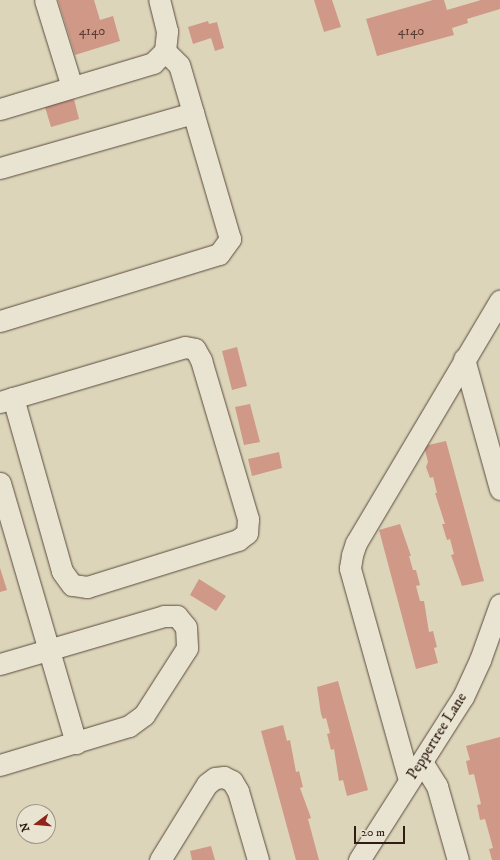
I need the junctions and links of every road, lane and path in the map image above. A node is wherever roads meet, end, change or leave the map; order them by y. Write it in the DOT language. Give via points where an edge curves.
graph roads {
  1 [pos="45,0"];
  2 [pos="158,0"];
  3 [pos="165,51"];
  4 [pos="72,87"];
  5 [pos="0,109"];
  6 [pos="193,113"];
  7 [pos="0,168"];
  8 [pos="500,300"];
  9 [pos="0,321"];
  10 [pos="464,359"];
  11 [pos="6,400"];
  12 [pos="0,483"];
  13 [pos="500,489"];
  14 [pos="500,604"];
  15 [pos="495,632"];
  16 [pos="49,650"];
  17 [pos="0,664"];
  18 [pos="76,743"];
  19 [pos="422,762"];
  20 [pos="0,765"];
  21 [pos="409,780"];
  22 [pos="160,860"];
  23 [pos="258,860"];
  24 [pos="358,860"];
  25 [pos="458,860"];
  1 -- 4 [label="street"];
  2 -- 3 [label="street" via="166,31"];
  3 -- 4 [label="street" via="153,63"];
  3 -- 6 [label="street" via="179,64"];
  4 -- 5 [label="street"];
  6 -- 7 [label="street"];
  6 -- 9 [label="street" via="230,239 219,254"];
  8 -- 10 [label="street"];
  10 -- 13 [label="street"];
  10 -- 21 [label="street" via="356,543 350,568"];
  11 -- 11 [label="street" via="185,347 195,348 201,360 248,519 247,533 238,540 87,587 72,585 62,571"];
  12 -- 16 [label="street"];
  14 -- 15 [label="street, Peppertree Lane"];
  15 -- 19 [label="street, Peppertree Lane" via="463,697"];
  16 -- 17 [label="street"];
  16 -- 18 [label="street"];
  16 -- 18 [label="street" via="164,616 177,616 186,627 187,648 144,715 129,726"];
  18 -- 20 [label="street"];
  19 -- 21 [label="street, Peppertree Lane"];
  19 -- 25 [label="street" via="437,786"];
  21 -- 24 [label="street, Peppertree Lane"];
  22 -- 23 [label="street" via="207,784 215,778 224,777 232,781 238,791"];
}
